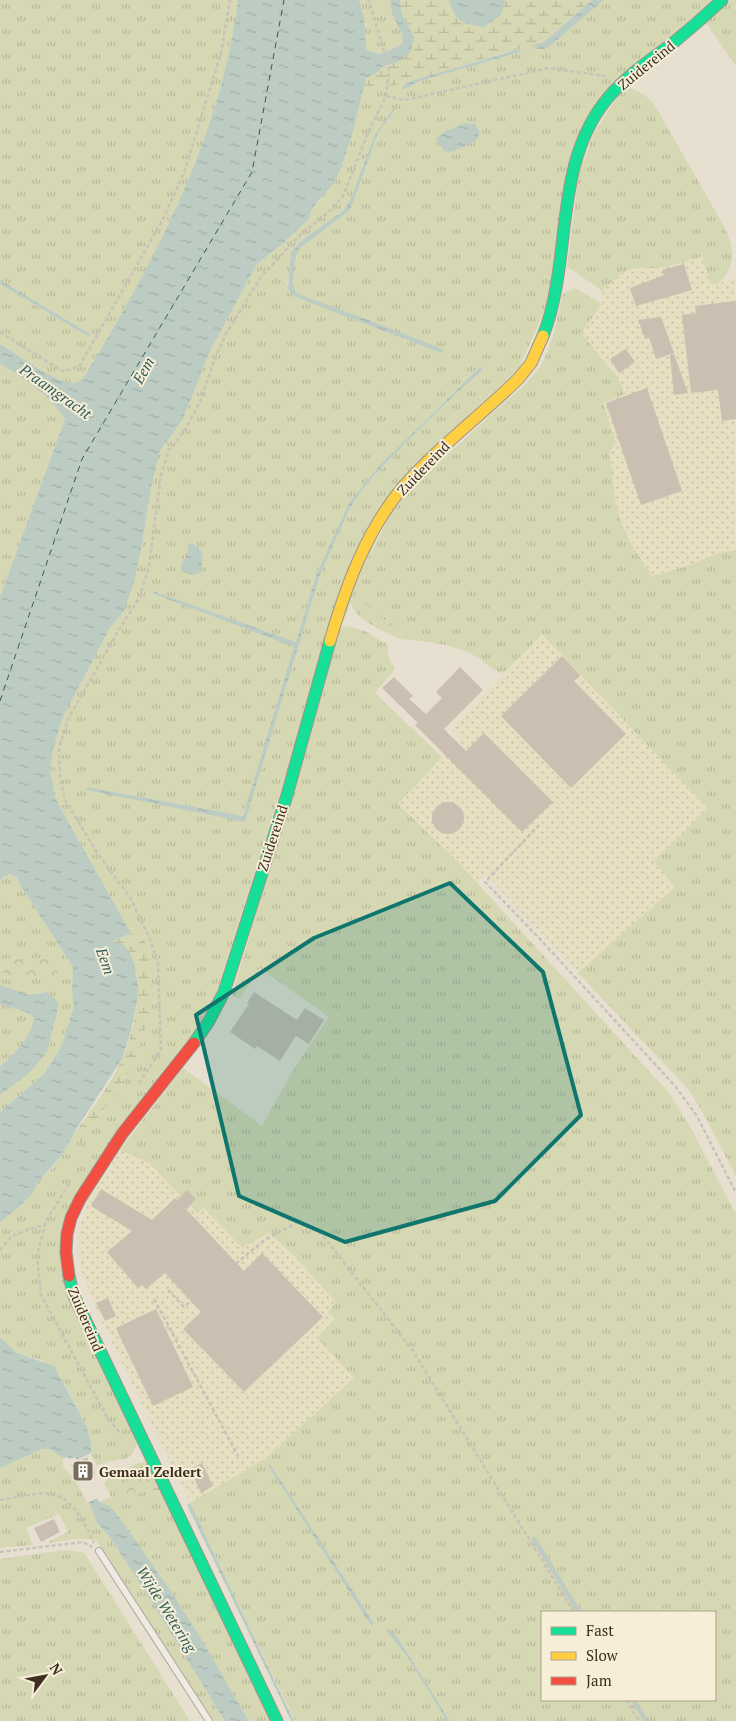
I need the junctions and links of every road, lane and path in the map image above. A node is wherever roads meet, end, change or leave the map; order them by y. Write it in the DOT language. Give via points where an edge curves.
graph roads {
  1 [pos="230,0"];
  2 [pos="369,0"];
  3 [pos="722,0"];
  4 [pos="622,83"];
  5 [pos="386,96"];
  6 [pos="0,332"];
  7 [pos="248,799"];
  8 [pos="253,800"];
  9 [pos="539,825"];
  10 [pos="134,1090"];
  11 [pos="71,1180"];
  12 [pos="736,1194"];
  13 [pos="46,1225"];
  14 [pos="0,1250"];
  15 [pos="168,1290"];
  16 [pos="154,1299"];
  17 [pos="126,1440"];
  18 [pos="238,1456"];
  19 [pos="0,1500"];
  20 [pos="99,1551"];
  21 [pos="0,1552"];
  22 [pos="573,1611"];
  23 [pos="627,1701"];
  24 [pos="209,1721"];
  25 [pos="277,1721"];
  26 [pos="639,1721"];
  1 -- 6 [label="path" via="221,53 184,172 163,218 80,365 62,371"];
  2 -- 5 [label="path" via="389,69"];
  3 -- 4 [label="street, Zuidereind" via="691,29"];
  4 -- 5 [label="path" via="617,78 549,68 404,100"];
  4 -- 25 [label="street, Zuidereind" via="597,113 578,151 553,302 534,358 502,394 404,486 369,538 340,606 294,770 224,992 197,1041 109,1152 68,1226 66,1258 74,1296"];
  5 -- 10 [label="path" via="343,196 260,278 226,334 200,402 169,450 162,475 149,566 140,597 69,717 59,747 65,800 131,899 158,964 161,1050"];
  7 -- 8 [label="path"];
  9 -- 12 [label="path" via="485,882 680,1092 697,1116"];
  11 -- 13 [label="path"];
  13 -- 14 [label="path" via="12,1236"];
  13 -- 17 [label="path" via="37,1256 40,1296 108,1419"];
  15 -- 22 [label="path" via="184,1307 263,1241 298,1222 320,1234 413,1352"];
  16 -- 18 [label="path"];
  19 -- 20 [label="path" via="45,1493 64,1499 79,1514"];
  20 -- 21 [label="path" via="83,1542"];
  20 -- 24 [label="lane"];
  23 -- 26 [label="path"];
}
